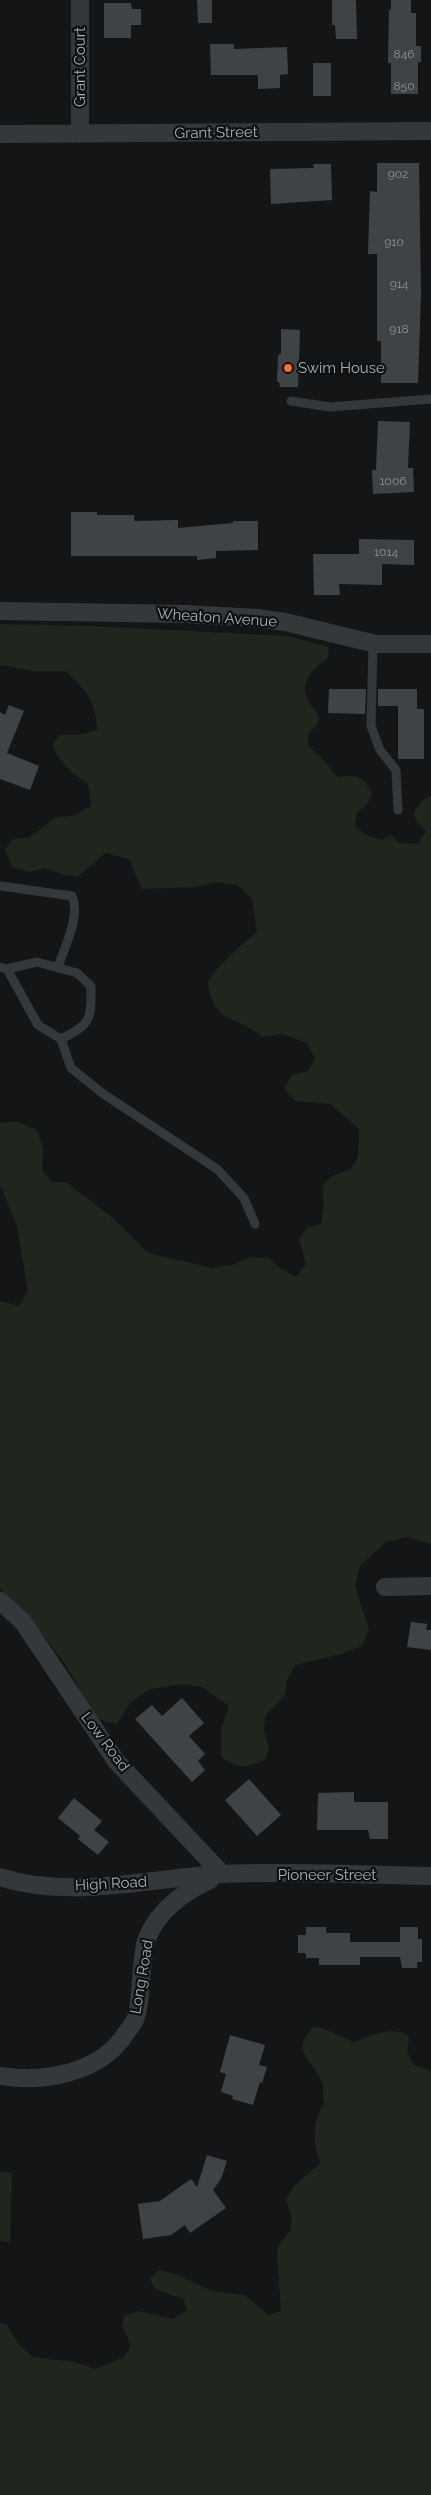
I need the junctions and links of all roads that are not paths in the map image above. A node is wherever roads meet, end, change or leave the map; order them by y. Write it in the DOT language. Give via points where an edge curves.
graph roads {
  1 [pos="80,0"];
  2 [pos="431,131"];
  3 [pos="0,134"];
  4 [pos="80,134"];
  5 [pos="431,400"];
  6 [pos="291,401"];
  7 [pos="0,611"];
  8 [pos="373,643"];
  9 [pos="431,644"];
  10 [pos="398,810"];
  11 [pos="0,886"];
  12 [pos="3,968"];
  13 [pos="58,968"];
  14 [pos="60,1039"];
  15 [pos="255,1224"];
  16 [pos="431,1586"];
  17 [pos="386,1587"];
  18 [pos="0,1601"];
  19 [pos="222,1874"];
  20 [pos="431,1876"];
  21 [pos="0,1877"];
  22 [pos="0,2076"];
  1 -- 4 [label="street, Grant Court"];
  2 -- 4 [label="street, Grant Street"];
  3 -- 4 [label="street, Grant Street"];
  5 -- 6 [label="lane" via="330,407"];
  7 -- 8 [label="street, Wheaton Avenue" via="257,618"];
  8 -- 9 [label="street, Wheaton Avenue"];
  8 -- 10 [label="lane" via="371,726 380,750 396,770"];
  11 -- 13 [label="lane" via="72,896 76,916"];
  12 -- 13 [label="lane" via="37,962"];
  12 -- 14 [label="lane" via="38,1025"];
  13 -- 14 [label="lane" via="77,973 90,986 90,1016 79,1030"];
  14 -- 15 [label="lane" via="71,1068 102,1093 217,1169 244,1198"];
  16 -- 17 [label="street"];
  18 -- 19 [label="street, Low Road" via="23,1622 116,1761"];
  19 -- 20 [label="street, Pioneer Street"];
  19 -- 21 [label="street, High Road" via="106,1887 48,1886 18,1883"];
  19 -- 22 [label="street, Long Road" via="182,1896 151,1928 145,1945 136,2018 118,2045 95,2062 70,2072 31,2078"];
}
